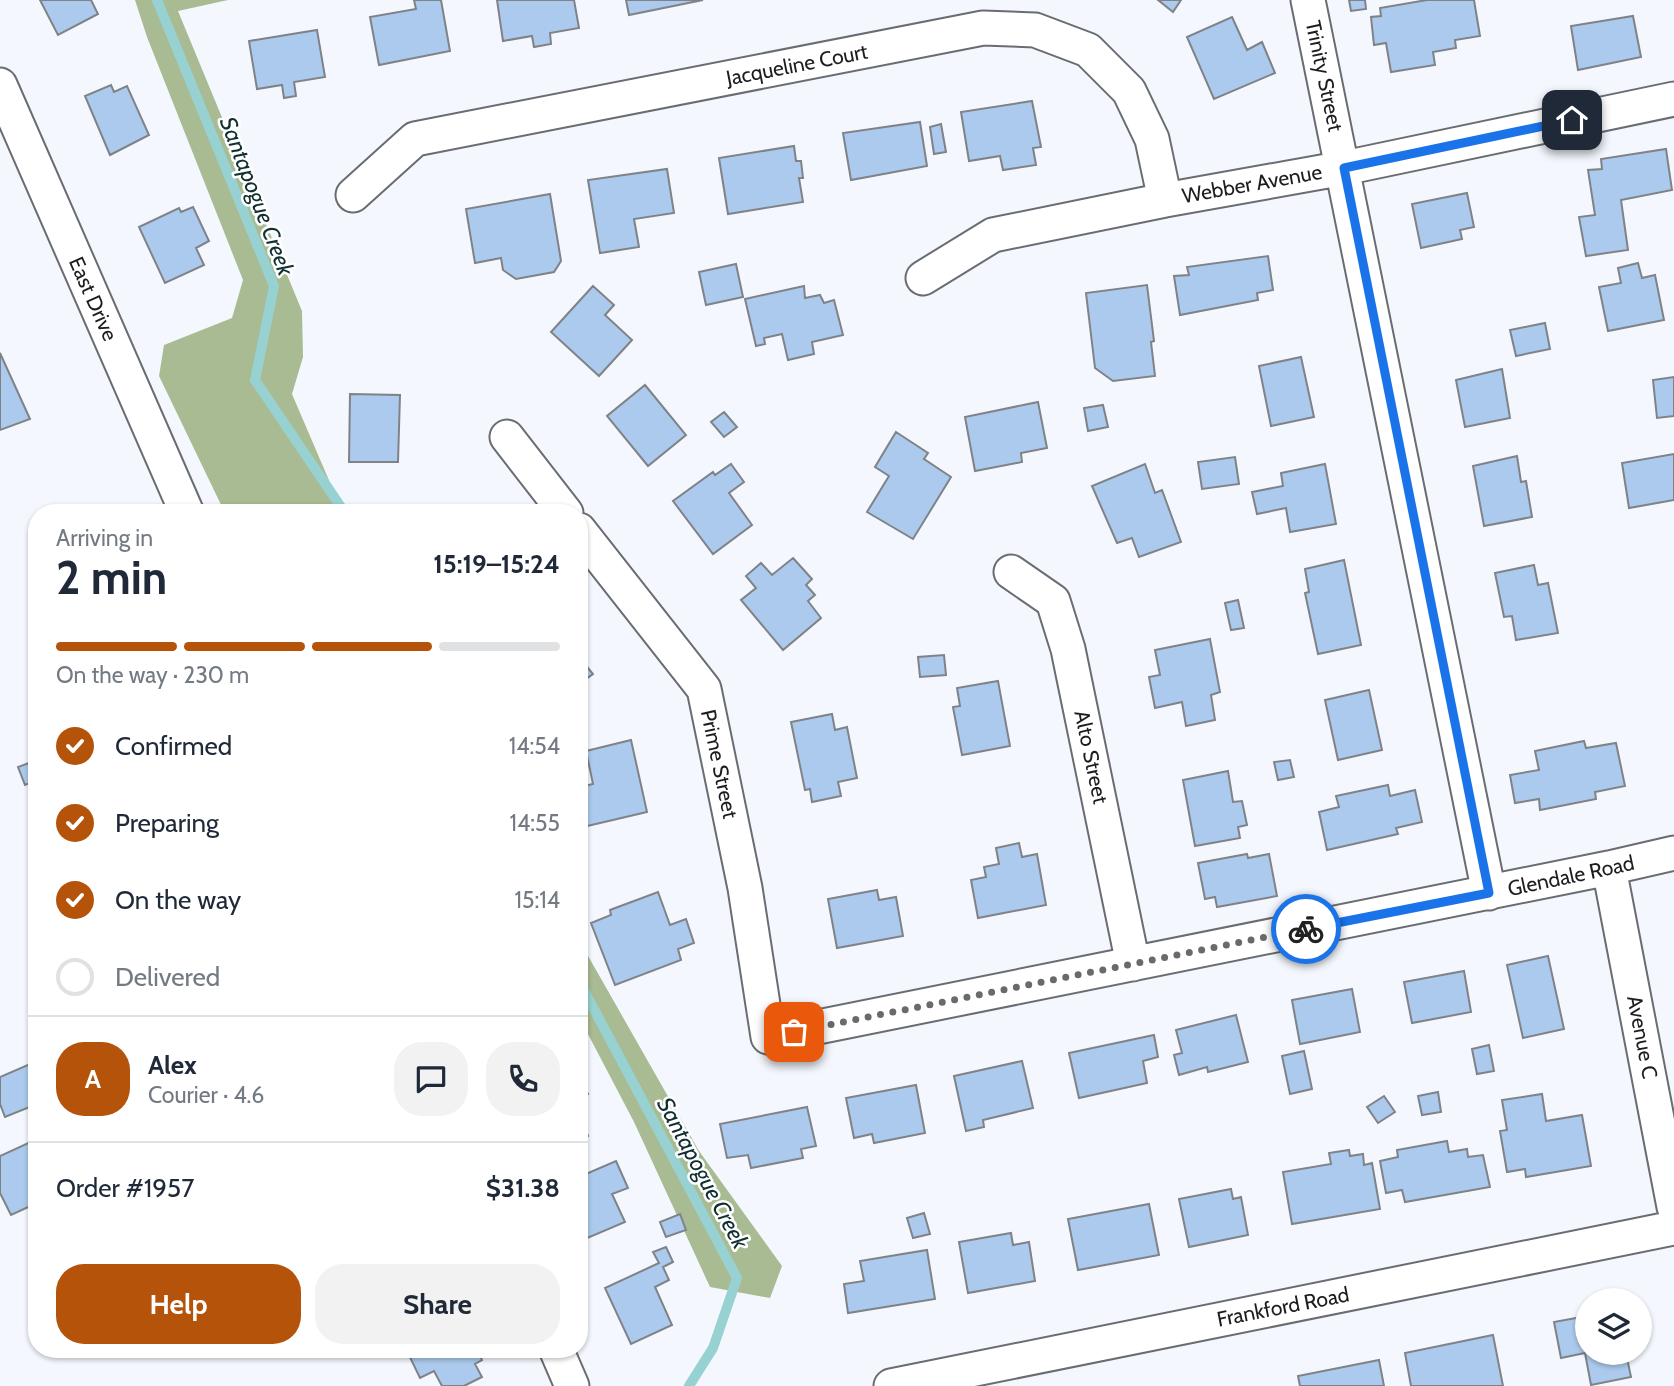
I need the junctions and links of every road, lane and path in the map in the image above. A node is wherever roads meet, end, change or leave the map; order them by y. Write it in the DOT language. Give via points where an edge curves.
graph roads {
  1 [pos="1308,0"];
  2 [pos="0,85"];
  3 [pos="1674,99"];
  4 [pos="1344,168"];
  5 [pos="353,195"];
  6 [pos="1165,200"];
  7 [pos="923,278"];
  8 [pos="507,437"];
  9 [pos="183,504"];
  10 [pos="559,504"];
  11 [pos="588,541"];
  12 [pos="1011,572"];
  13 [pos="1674,853"];
  14 [pos="1609,868"];
  15 [pos="1489,893"];
  16 [pos="1133,964"];
  17 [pos="768,1037"];
  18 [pos="1674,1207"];
  19 [pos="1674,1228"];
  20 [pos="560,1358"];
  21 [pos="572,1386"];
  22 [pos="891,1386"];
  1 -- 4 [label="street, Trinity Street"];
  2 -- 9 [label="street, East Drive"];
  3 -- 4 [label="street, Webber Avenue"];
  4 -- 6 [label="street, Webber Avenue"];
  4 -- 15 [label="street, Trinity Street"];
  5 -- 6 [label="street, Jacqueline Court" via="415,139 983,29 1035,30 1088,50 1129,91 1152,139"];
  6 -- 7 [label="street, Webber Avenue" via="993,235"];
  8 -- 10 [label="street"];
  11 -- 17 [label="street, Prime Street" via="704,689 746,888"];
  12 -- 16 [label="street, Alto Street" via="1053,601 1068,649"];
  13 -- 14 [label="street, Glendale Road"];
  14 -- 15 [label="street, Glendale Road"];
  14 -- 18 [label="street, Avenue C"];
  15 -- 16 [label="street, Glendale Road"];
  16 -- 17 [label="street, Glendale Road"];
  19 -- 22 [label="street, Frankford Road"];
  20 -- 21 [label="street"];
}
